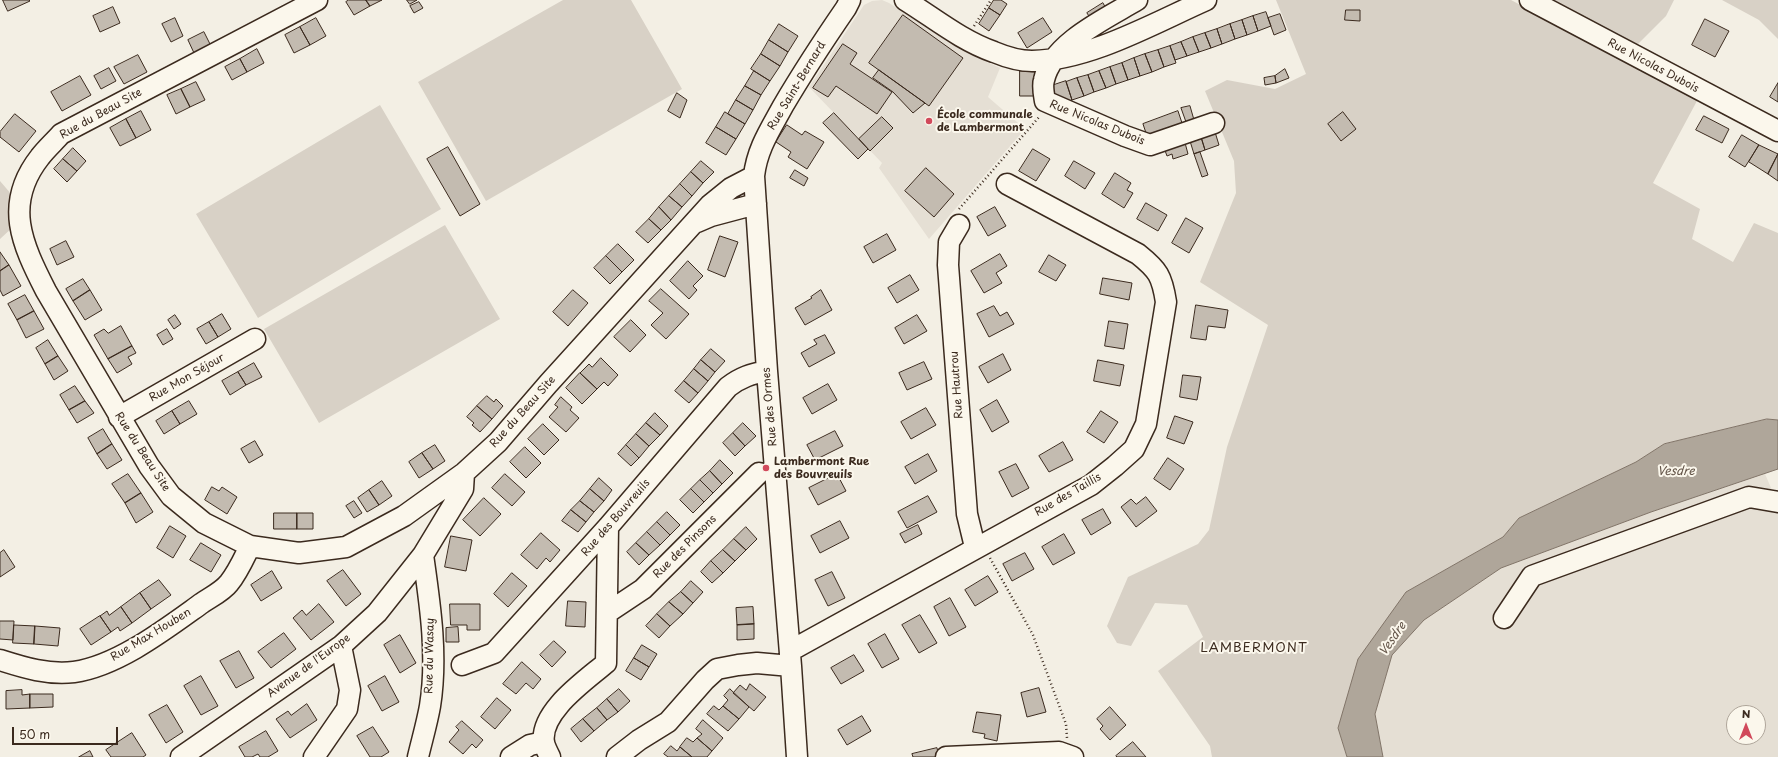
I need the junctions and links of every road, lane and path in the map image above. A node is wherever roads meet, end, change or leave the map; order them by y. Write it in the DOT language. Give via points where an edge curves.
graph roads {
  1 [pos="317,0"];
  2 [pos="850,0"];
  3 [pos="905,0"];
  4 [pos="991,0"];
  5 [pos="1136,0"];
  6 [pos="1206,0"];
  7 [pos="1530,0"];
  8 [pos="966,38"];
  9 [pos="1053,58"];
  10 [pos="1045,101"];
  11 [pos="1214,123"];
  12 [pos="1778,131"];
  13 [pos="754,176"];
  14 [pos="1007,184"];
  15 [pos="756,204"];
  16 [pos="695,223"];
  17 [pos="959,225"];
  18 [pos="256,339"];
  19 [pos="767,371"];
  20 [pos="119,417"];
  21 [pos="464,473"];
  22 [pos="759,473"];
  23 [pos="1778,502"];
  24 [pos="608,527"];
  25 [pos="979,545"];
  26 [pos="250,546"];
  27 [pos="423,555"];
  28 [pos="607,614"];
  29 [pos="1504,618"];
  30 [pos="341,646"];
  31 [pos="790,658"];
  32 [pos="0,660"];
  33 [pos="462,665"];
  34 [pos="547,750"];
  35 [pos="1070,756"];
  36 [pos="180,757"];
  37 [pos="314,757"];
  38 [pos="418,757"];
  39 [pos="511,757"];
  40 [pos="617,757"];
  41 [pos="796,757"];
  42 [pos="946,757"];
  1 -- 20 [label="street, Rue du Beau Site" via="61,134 39,157 28,176 20,195 18,219 31,261"];
  2 -- 13 [label="street, Rue Saint-Bernard" via="806,66 764,140 755,160"];
  3 -- 8 [label="street"];
  4 -- 8 [label="path"];
  5 -- 9 [label="street, Rue Nicolas Dubois" via="1080,34"];
  6 -- 9 [label="street" via="1087,51"];
  7 -- 12 [label="street, Rue Nicolas Dubois"];
  8 -- 9 [label="street" via="993,52 1012,58 1032,61"];
  9 -- 10 [label="street, Rue Nicolas Dubois" via="1044,80"];
  10 -- 11 [label="street, Rue Nicolas Dubois" via="1150,145"];
  10 -- 17 [label="path" via="1043,113 956,213"];
  13 -- 15 [label="street, Rue des Ormes"];
  13 -- 16 [label="street, Rue du Beau Site" via="732,188 710,205"];
  14 -- 25 [label="street, Rue des Taillis" via="1138,254 1153,266 1163,282 1166,302 1146,424 1134,449 1090,485"];
  15 -- 16 [label="street, Rue du Beau Site"];
  15 -- 19 [label="street, Rue des Ormes"];
  16 -- 21 [label="street, Rue du Beau Site" via="498,442"];
  17 -- 25 [label="street, Rue Hautrou" via="949,242 948,264 967,514"];
  18 -- 20 [label="street, Rue Mon Séjour"];
  19 -- 24 [label="street, Rue des Bouvreuils" via="750,374 728,387"];
  19 -- 31 [label="street, Rue des Ormes"];
  20 -- 26 [label="street, Rue du Beau Site" via="171,496 204,523"];
  21 -- 26 [label="street, Rue du Beau Site" via="404,516 346,548 299,553"];
  21 -- 27 [label="street, Avenue de l'Europe" via="463,489"];
  22 -- 28 [label="street, Rue des Pinsons" via="643,589"];
  23 -- 29 [label="street" via="1749,497 1532,576"];
  24 -- 28 [label="street"];
  24 -- 33 [label="street, Rue des Bouvreuils" via="494,653"];
  25 -- 31 [label="street, Rue des Taillis"];
  25 -- 35 [label="path" via="1034,635 1066,724"];
  26 -- 32 [label="street, Rue Max Houben" via="229,584 120,657 94,668 75,672 30,670"];
  27 -- 30 [label="street, Avenue de l'Europe" via="377,612"];
  27 -- 38 [label="street, Rue du Wasay" via="433,649 430,705"];
  28 -- 34 [label="street" via="606,663 558,705 547,721"];
  30 -- 36 [label="street, Avenue de l'Europe"];
  30 -- 37 [label="street" via="350,690 347,709"];
  31 -- 40 [label="street" via="717,669 668,722"];
  31 -- 41 [label="street, Rue des Ormes"];
  34 -- 39 [label="street" via="530,745"];
  35 -- 42 [label="street" via="1059,752"];
}
